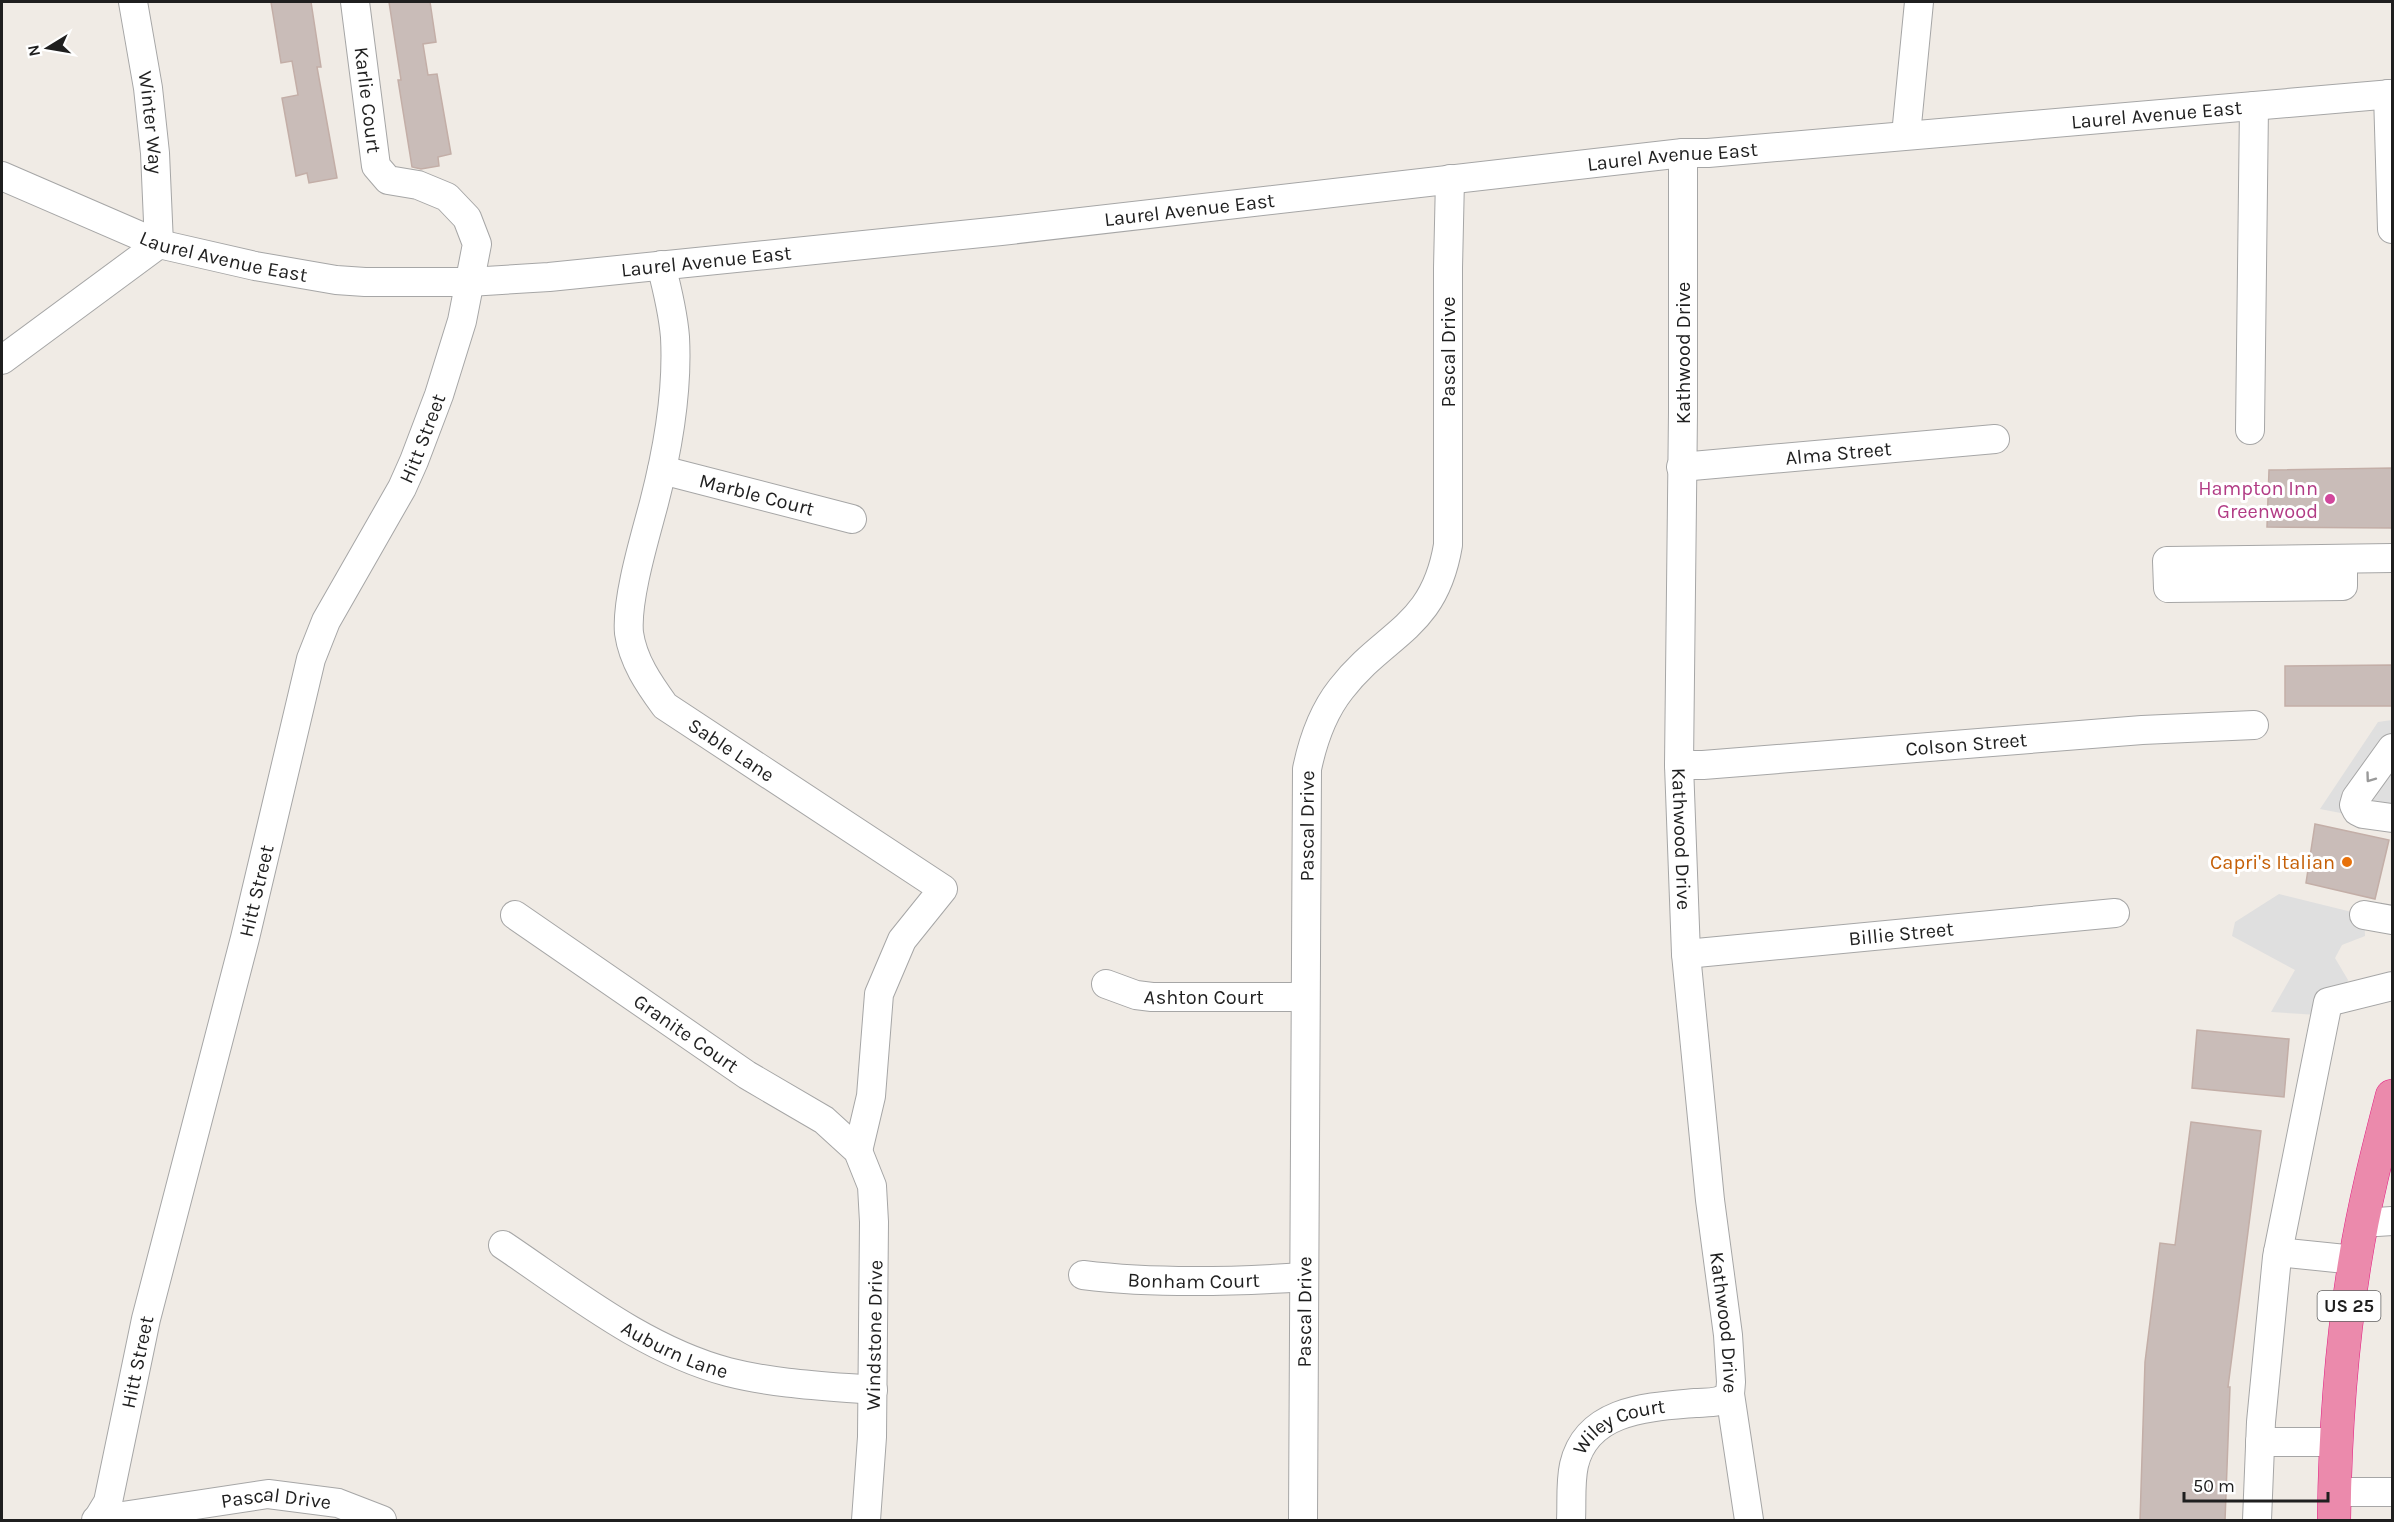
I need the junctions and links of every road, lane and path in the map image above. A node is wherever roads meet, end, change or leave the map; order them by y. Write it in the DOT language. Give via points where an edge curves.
graph roads {
  1 [pos="133,2"];
  2 [pos="355,2"];
  3 [pos="1919,2"];
  4 [pos="2390,94"];
  5 [pos="2254,106"];
  6 [pos="1906,135"];
  7 [pos="1683,153"];
  8 [pos="2,176"];
  9 [pos="1450,179"];
  10 [pos="2392,230"];
  11 [pos="159,244"];
  12 [pos="661,265"];
  13 [pos="469,282"];
  14 [pos="2,360"];
  15 [pos="2250,430"];
  16 [pos="1995,439"];
  17 [pos="1681,467"];
  18 [pos="662,470"];
  19 [pos="852,519"];
  20 [pos="2392,558"];
  21 [pos="2343,559"];
  22 [pos="2254,725"];
  23 [pos="2392,748"];
  24 [pos="1679,765"];
  25 [pos="2392,818"];
  26 [pos="2115,913"];
  27 [pos="515,915"];
  28 [pos="2364,915"];
  29 [pos="2392,920"];
  30 [pos="1686,954"];
  31 [pos="1106,984"];
  32 [pos="2392,986"];
  33 [pos="1305,995"];
  34 [pos="2392,1096"];
  35 [pos="858,1151"];
  36 [pos="2377,1222"];
  37 [pos="503,1245"];
  38 [pos="2278,1252"];
  39 [pos="2355,1260"];
  40 [pos="1083,1275"];
  41 [pos="1304,1277"];
  42 [pos="873,1390"];
  43 [pos="1730,1394"];
  44 [pos="2260,1442"];
  45 [pos="2337,1443"];
  46 [pos="2392,1492"];
  47 [pos="2334,1506"];
  48 [pos="96,1520"];
  49 [pos="382,1521"];
  50 [pos="866,1521"];
  51 [pos="1303,1521"];
  52 [pos="1571,1521"];
  53 [pos="1749,1521"];
  54 [pos="2257,1521"];
  1 -- 11 [label="street, Winter Way" via="155,153"];
  2 -- 13 [label="street, Karlie Court" via="376,166 388,180 418,185 447,197 467,218 477,244"];
  3 -- 6 [label="street"];
  4 -- 5 [label="street, Laurel Avenue East"];
  4 -- 10 [label="street"];
  5 -- 6 [label="street, Laurel Avenue East"];
  5 -- 15 [label="street"];
  6 -- 7 [label="street, Laurel Avenue East"];
  7 -- 9 [label="street, Laurel Avenue East"];
  7 -- 17 [label="street, Kathwood Drive"];
  8 -- 11 [label="street, Laurel Avenue East"];
  9 -- 12 [label="street, Laurel Avenue East" via="1001,231"];
  9 -- 33 [label="street, Pascal Drive" via="1448,545 1444,569 1427,604 1341,688 1317,731 1307,769"];
  11 -- 13 [label="street, Laurel Avenue East" via="255,267 336,280"];
  11 -- 14 [label="street"];
  12 -- 13 [label="street, Laurel Avenue East"];
  12 -- 18 [label="street, Sable Lane" via="675,334 676,369"];
  13 -- 48 [label="street, Hitt Street" via="462,321 414,461 326,621 311,659 245,938 147,1318 108,1502"];
  16 -- 17 [label="street, Alma Street"];
  17 -- 24 [label="street, Kathwood Drive"];
  18 -- 19 [label="street, Marble Court"];
  18 -- 35 [label="street, Sable Lane" via="631,607 629,633 643,676 665,706 943,889 902,940 879,994 871,1096"];
  20 -- 21 [label="street"];
  21 -- 21 [label="street" via="2167,561 2168,588 2343,586"];
  22 -- 24 [label="street, Colson Street"];
  23 -- 25 [label="street, one-way" via="2354,805 2364,814"];
  24 -- 30 [label="street, Kathwood Drive"];
  26 -- 30 [label="street, Billie Street"];
  27 -- 35 [label="street, Granite Court" via="747,1075 824,1120"];
  28 -- 29 [label="street"];
  30 -- 43 [label="street, Kathwood Drive" via="1710,1200 1728,1335"];
  31 -- 33 [label="street, Ashton Court" via="1152,997"];
  32 -- 38 [label="street" via="2328,1002"];
  33 -- 41 [label="street, Pascal Drive"];
  34 -- 36 [label="highway, US 25"];
  35 -- 42 [label="street, Windstone Drive" via="872,1186"];
  36 -- 39 [label="highway, US 25"];
  37 -- 42 [label="street, Auburn Lane" via="650,1340 726,1372 764,1380"];
  38 -- 39 [label="street"];
  38 -- 44 [label="street"];
  39 -- 45 [label="highway, US 25"];
  40 -- 41 [label="street, Bonham Court" via="1122,1280"];
  41 -- 51 [label="street, Pascal Drive"];
  42 -- 50 [label="street, Windstone Drive"];
  43 -- 52 [label="street, Wiley Court" via="1719,1401 1658,1406 1615,1416 1596,1428 1581,1447 1575,1463"];
  43 -- 53 [label="street, Kathwood Drive"];
  44 -- 45 [label="street"];
  44 -- 54 [label="street"];
  45 -- 47 [label="highway, US 25"];
  46 -- 47 [label="street"];
  48 -- 49 [label="street, Pascal Drive" via="268,1494 338,1503"];
}
